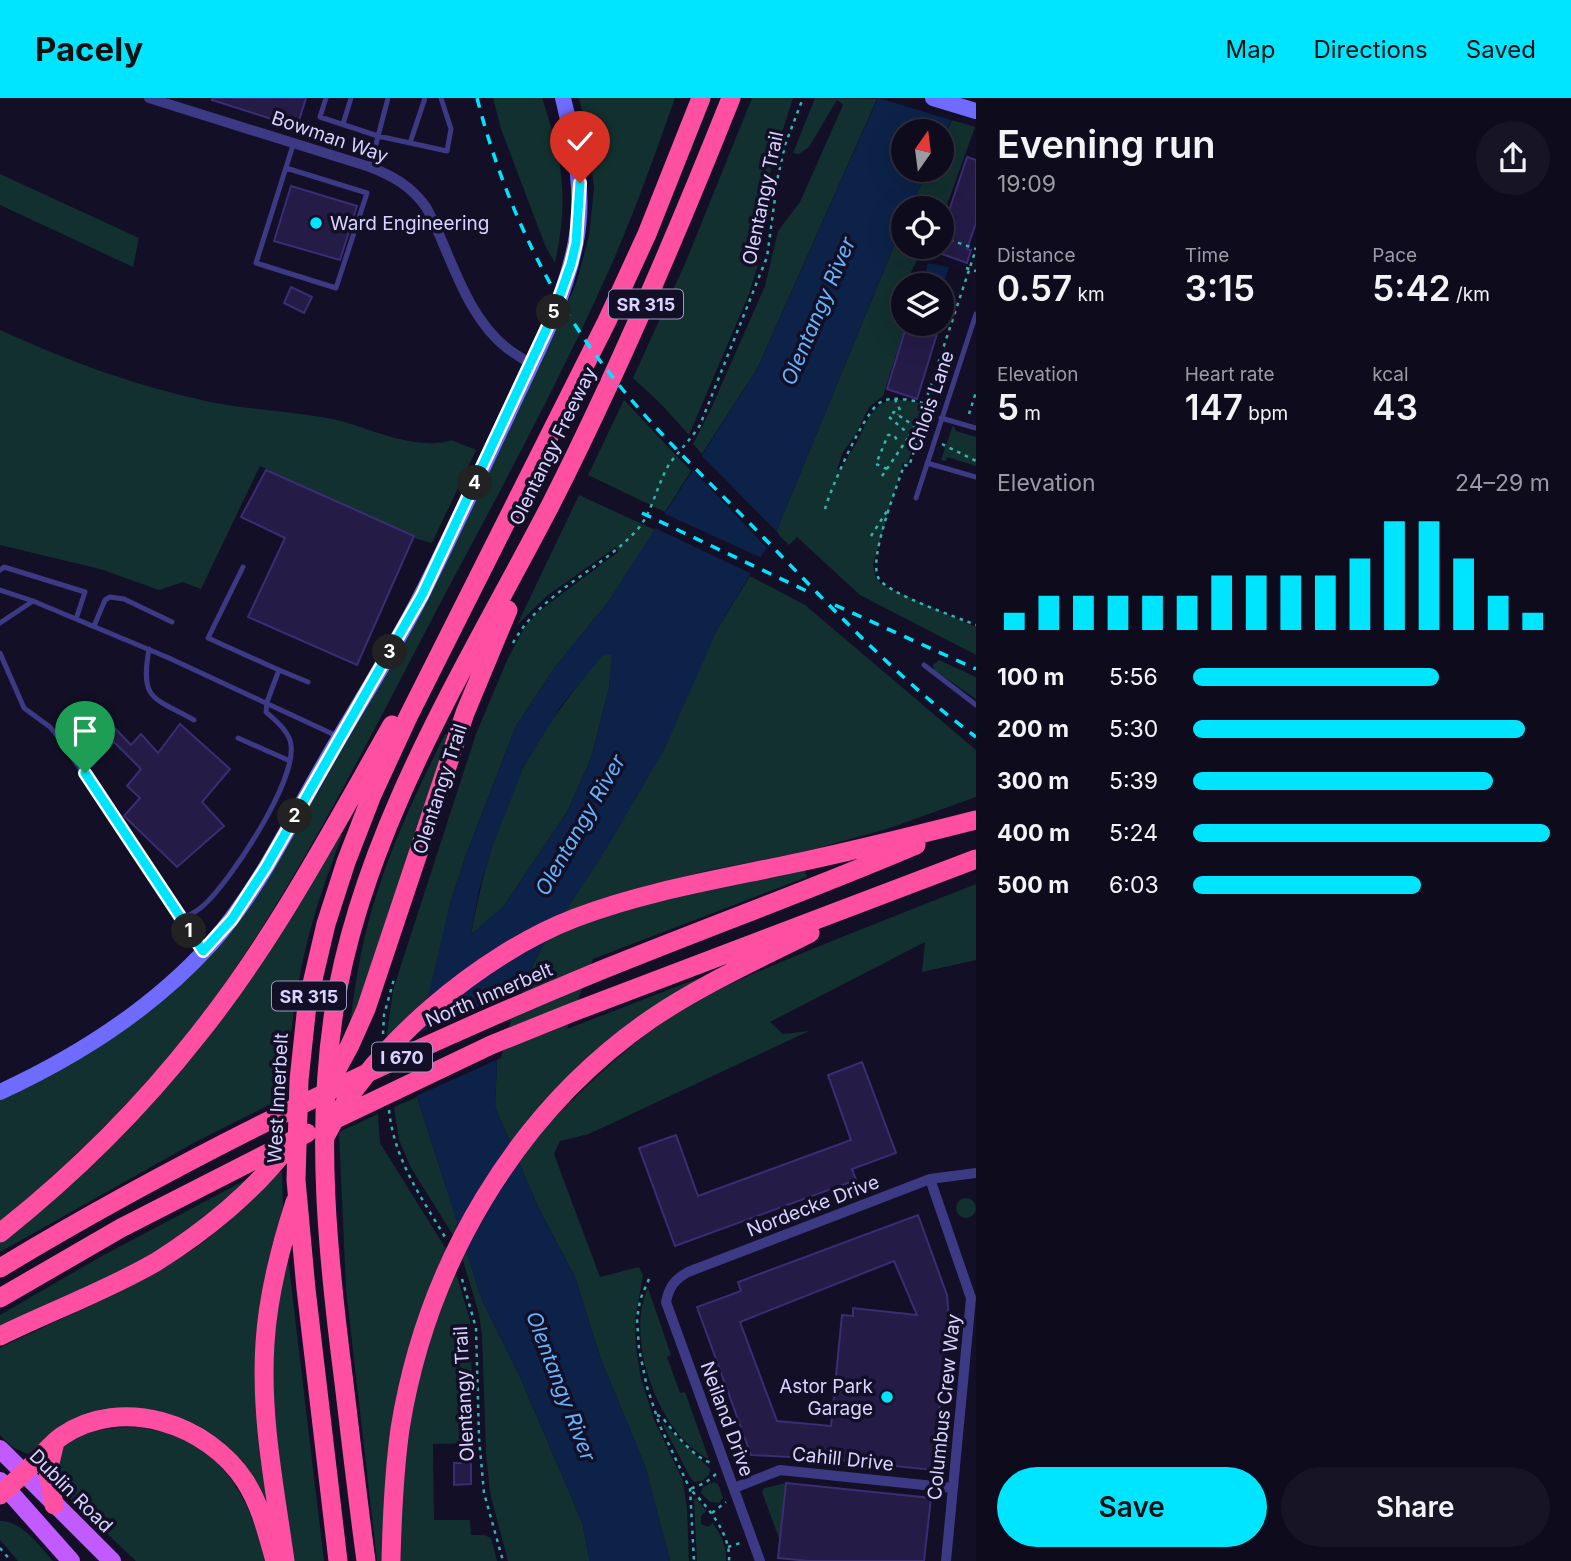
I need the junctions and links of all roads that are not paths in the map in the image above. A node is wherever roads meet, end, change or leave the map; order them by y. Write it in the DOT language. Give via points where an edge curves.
graph roads {
  1 [pos="149,98"];
  2 [pos="326,98"];
  3 [pos="351,98"];
  4 [pos="388,98"];
  5 [pos="425,98"];
  6 [pos="441,98"];
  7 [pos="563,98"];
  8 [pos="701,98"];
  9 [pos="731,98"];
  10 [pos="933,98"];
  11 [pos="176,102"];
  12 [pos="976,111"];
  13 [pos="343,124"];
  14 [pos="378,136"];
  15 [pos="294,142"];
  16 [pos="410,143"];
  17 [pos="370,167"];
  18 [pos="286,168"];
  19 [pos="976,314"];
  20 [pos="531,364"];
  21 [pos="942,418"];
  22 [pos="976,428"];
  23 [pos="927,463"];
  24 [pos="976,477"];
  25 [pos="916,498"];
  26 [pos="550,505"];
  27 [pos="494,548"];
  28 [pos="243,567"];
  29 [pos="0,570"];
  30 [pos="0,590"];
  31 [pos="33,601"];
  32 [pos="76,619"];
  33 [pos="172,622"];
  34 [pos="0,623"];
  35 [pos="94,626"];
  36 [pos="149,649"];
  37 [pos="0,653"];
  38 [pos="924,665"];
  39 [pos="279,670"];
  40 [pos="309,682"];
  41 [pos="267,702"];
  42 [pos="976,705"];
  43 [pos="194,720"];
  44 [pos="340,737"];
  45 [pos="238,738"];
  46 [pos="290,761"];
  47 [pos="976,820"];
  48 [pos="976,859"];
  49 [pos="905,885"];
  50 [pos="181,920"];
  51 [pos="203,951"];
  52 [pos="0,1092"];
  53 [pos="976,1173"];
  54 [pos="930,1179"];
  55 [pos="0,1234"];
  56 [pos="0,1268"];
  57 [pos="669,1288"];
  58 [pos="0,1297"];
  59 [pos="0,1336"];
  60 [pos="55,1441"];
  61 [pos="0,1449"];
  62 [pos="24,1473"];
  63 [pos="2,1488"];
  64 [pos="734,1488"];
  65 [pos="953,1488"];
  66 [pos="54,1504"];
  67 [pos="71,1561"];
  68 [pos="112,1561"];
  69 [pos="275,1561"];
  70 [pos="285,1561"];
  71 [pos="338,1561"];
  72 [pos="366,1561"];
  73 [pos="391,1561"];
  74 [pos="760,1561"];
  75 [pos="946,1561"];
  1 -- 11 [label="street, Bowman Way"];
  2 -- 13 [label="lane" via="320,117"];
  3 -- 13 [label="lane"];
  4 -- 14 [label="lane"];
  5 -- 16 [label="lane"];
  6 -- 16 [label="lane" via="452,129 447,151"];
  7 -- 20 [label="main road" via="576,151 579,221 564,285"];
  8 -- 27 [label="highway, Olentangy Freeway / SR 315" via="648,234"];
  9 -- 26 [label="highway, Olentangy Freeway / SR 315" via="667,257"];
  10 -- 12 [label="main road"];
  11 -- 15 [label="street, Bowman Way"];
  13 -- 14 [label="lane"];
  14 -- 16 [label="lane"];
  14 -- 17 [label="lane"];
  15 -- 17 [label="street, Bowman Way"];
  15 -- 18 [label="lane"];
  17 -- 20 [label="street, Bowman Way" via="417,193 482,321 508,349"];
  18 -- 18 [label="lane" via="256,263 336,288 367,193"];
  19 -- 21 [label="lane, Chlois Lane"];
  20 -- 44 [label="main road" via="422,595"];
  21 -- 22 [label="lane"];
  21 -- 23 [label="lane, Chlois Lane"];
  23 -- 24 [label="lane"];
  23 -- 25 [label="lane, Chlois Lane"];
  26 -- 59 [label="highway" via="465,713 370,997 350,1045 311,1113 279,1160 223,1212 156,1262"];
  26 -- 72 [label="highway, Olentangy Freeway / SR 315" via="397,806 372,871 334,1010 324,1179 336,1330"];
  27 -- 55 [label="highway" via="287,904 199,1034 116,1130"];
  27 -- 71 [label="highway, West Innerbelt / SR 315" via="372,795 326,924 307,1005 296,1180"];
  28 -- 39 [label="lane" via="208,638"];
  29 -- 32 [label="lane" via="4,567 85,592"];
  30 -- 31 [label="lane"];
  31 -- 32 [label="lane"];
  31 -- 34 [label="lane"];
  32 -- 35 [label="lane"];
  33 -- 35 [label="lane" via="110,597"];
  35 -- 36 [label="lane"];
  36 -- 41 [label="lane"];
  36 -- 43 [label="lane" via="145,682 149,692"];
  37 -- 50 [label="lane" via="24,708 60,739"];
  38 -- 42 [label="lane"];
  39 -- 40 [label="lane"];
  39 -- 41 [label="lane"];
  41 -- 44 [label="lane"];
  41 -- 46 [label="lane" via="266,712 292,743"];
  44 -- 51 [label="main road" via="250,894"];
  45 -- 46 [label="lane"];
  46 -- 50 [label="lane" via="276,800 235,869 203,906"];
  47 -- 56 [label="highway, North Innerbelt / I 670" via="806,892 587,976 407,1055 220,1145"];
  47 -- 70 [label="highway" via="640,897 574,919 525,942 464,983 407,1030 357,1085 329,1131 295,1201 282,1243 265,1342 264,1388"];
  48 -- 49 [label="highway, I 670"];
  49 -- 58 [label="highway, I 670" via="491,1045 216,1178"];
  49 -- 73 [label="highway" via="709,984 652,1018 600,1059 526,1137 459,1242 451,1273 425,1326 400,1428"];
  50 -- 51 [label="lane"];
  51 -- 52 [label="main road" via="158,994 98,1038"];
  53 -- 54 [label="street, Nordecke Drive"];
  54 -- 57 [label="street, Nordecke Drive" via="688,1272"];
  54 -- 65 [label="street, Columbus Crew Way" via="971,1298"];
  57 -- 64 [label="street, Neiland Drive" via="666,1302"];
  60 -- 62 [label="highway"];
  60 -- 66 [label="highway" via="48,1471"];
  60 -- 69 [label="highway" via="81,1426 131,1418 153,1419 204,1438 244,1480 260,1508"];
  61 -- 62 [label="main road, Dublin Road"];
  62 -- 63 [label="highway"];
  62 -- 66 [label="main road, Dublin Road"];
  63 -- 67 [label="main road"];
  64 -- 65 [label="street, Cahill Drive" via="780,1470"];
  64 -- 74 [label="street, Neiland Drive"];
  65 -- 75 [label="street, Columbus Crew Way"];
  66 -- 68 [label="main road, Dublin Road"];
}
